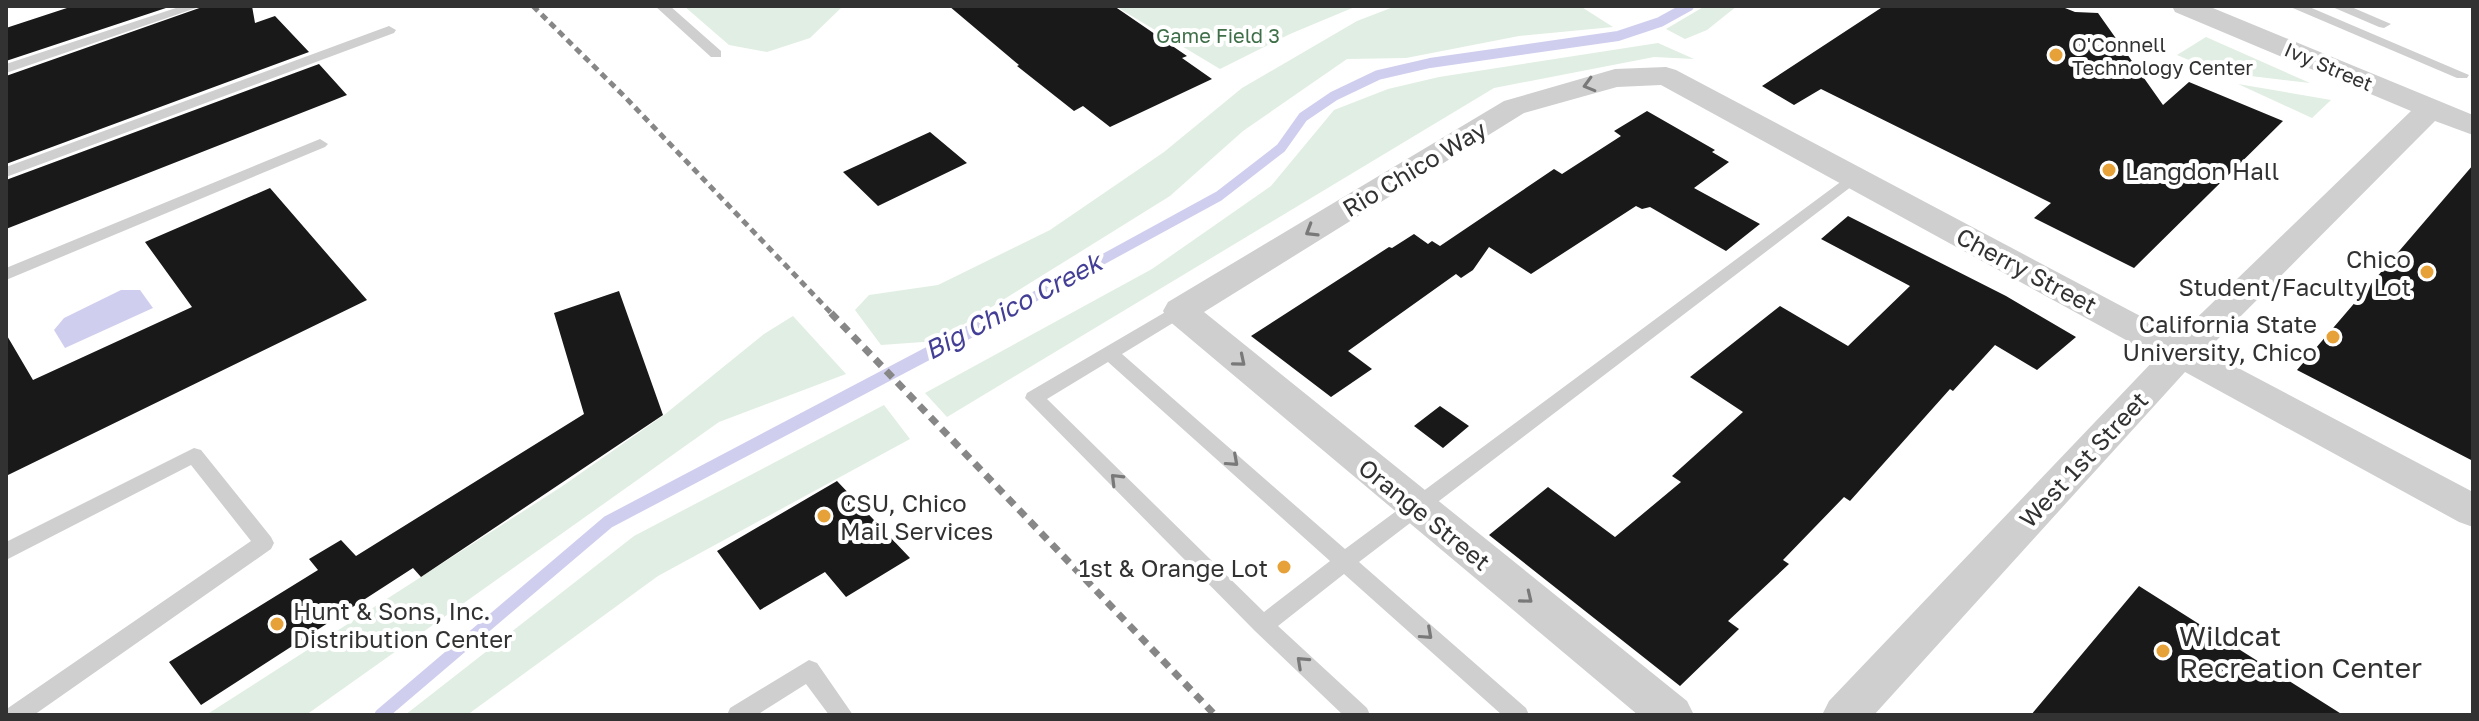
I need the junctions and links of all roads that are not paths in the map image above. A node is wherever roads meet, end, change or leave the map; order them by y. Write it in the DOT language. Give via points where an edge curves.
graph roads {
  1 [pos="195,6"];
  2 [pos="662,6"];
  3 [pos="2185,6"];
  4 [pos="2295,6"];
  5 [pos="2337,6"];
  6 [pos="2384,24"];
  7 [pos="389,30"];
  8 [pos="716,54"];
  9 [pos="6,69"];
  10 [pos="2462,75"];
  11 [pos="1666,76"];
  12 [pos="2431,108"];
  13 [pos="2473,126"];
  14 [pos="320,144"];
  15 [pos="6,172"];
  16 [pos="1854,177"];
  17 [pos="6,274"];
  18 [pos="1180,311"];
  19 [pos="2182,353"];
  20 [pos="1111,354"];
  21 [pos="1415,507"];
  22 [pos="2473,511"];
  23 [pos="6,552"];
  24 [pos="1345,561"];
  25 [pos="1263,625"];
  26 [pos="16,715"];
  27 [pos="738,715"];
  28 [pos="842,715"];
  29 [pos="1359,715"];
  30 [pos="1518,715"];
  31 [pos="1671,715"];
  32 [pos="1845,715"];
  1 -- 9 [label="lane"];
  2 -- 8 [label="lane"];
  3 -- 12 [label="street, Ivy Street"];
  4 -- 10 [label="lane"];
  5 -- 6 [label="lane"];
  7 -- 15 [label="lane"];
  11 -- 16 [label="street, Cherry Street"];
  11 -- 18 [label="street, Rio Chico Way, one-way" via="1615,78 1514,107"];
  12 -- 13 [label="street, Ivy Street"];
  12 -- 19 [label="street, West 1st Street"];
  14 -- 17 [label="lane"];
  16 -- 19 [label="street, Cherry Street"];
  16 -- 21 [label="lane"];
  18 -- 20 [label="lane"];
  18 -- 21 [label="street, Orange Street, one-way"];
  19 -- 22 [label="street, Cherry Street"];
  19 -- 32 [label="street, West 1st Street"];
  20 -- 24 [label="lane, one-way"];
  25 -- 20 [label="lane, one-way" via="1034,398"];
  21 -- 24 [label="lane"];
  21 -- 31 [label="street, Orange Street, one-way"];
  23 -- 26 [label="lane" via="194,455 264,543"];
  24 -- 25 [label="lane"];
  24 -- 30 [label="lane, one-way"];
  29 -- 25 [label="lane, one-way"];
  27 -- 28 [label="lane" via="809,670"];
}
